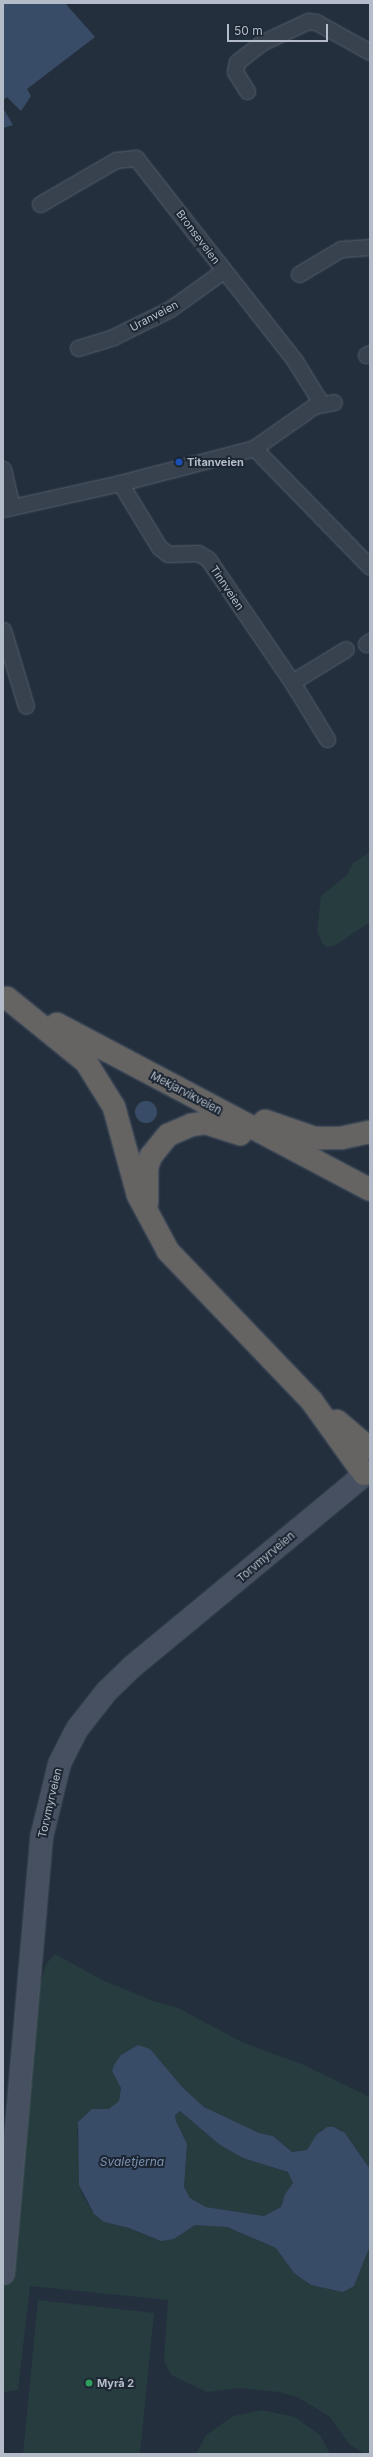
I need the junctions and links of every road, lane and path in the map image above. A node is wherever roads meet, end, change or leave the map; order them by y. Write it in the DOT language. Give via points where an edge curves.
graph roads {
  1 [pos="370,52"];
  2 [pos="247,91"];
  3 [pos="40,204"];
  4 [pos="370,247"];
  5 [pos="223,271"];
  6 [pos="299,274"];
  7 [pos="78,348"];
  8 [pos="254,448"];
  9 [pos="3,469"];
  10 [pos="120,483"];
  11 [pos="7,508"];
  12 [pos="370,567"];
  13 [pos="3,630"];
  14 [pos="346,649"];
  15 [pos="292,682"];
  16 [pos="26,706"];
  17 [pos="327,739"];
  18 [pos="5,996"];
  19 [pos="235,1119"];
  20 [pos="370,1132"];
  21 [pos="273,1139"];
  22 [pos="370,1190"];
  23 [pos="153,1226"];
  24 [pos="311,1400"];
  25 [pos="370,1449"];
  26 [pos="367,1471"];
  27 [pos="3,2272"];
  1 -- 2 [label="street" via="316,22 308,21 263,42 237,62 235,72"];
  3 -- 5 [label="street, Bronseveien" via="116,160 136,158 204,242"];
  4 -- 6 [label="street" via="341,249"];
  5 -- 7 [label="street, Uranveien" via="170,309 113,337"];
  5 -- 8 [label="street, Bronseveien" via="327,403"];
  8 -- 10 [label="street, Bronseveien"];
  8 -- 12 [label="street"];
  9 -- 11 [label="street"];
  10 -- 11 [label="street, Bronseveien"];
  10 -- 15 [label="street, Tinnveien" via="159,547 168,554 198,553 208,559"];
  13 -- 16 [label="street"];
  14 -- 15 [label="street"];
  15 -- 17 [label="street, Tinnveien"];
  18 -- 19 [label="highway, Mekjarvikveien"];
  18 -- 23 [label="highway" via="71,1048 97,1076 119,1122 138,1195"];
  19 -- 20 [label="highway" via="266,1121 314,1138 341,1138"];
  19 -- 21 [label="highway, Mekjarvikveien"];
  21 -- 22 [label="highway, Mekjarvikveien"];
  21 -- 23 [label="highway" via="251,1137 206,1123 186,1127 168,1135 151,1156 148,1167 146,1195"];
  23 -- 24 [label="highway" via="180,1266"];
  24 -- 25 [label="highway"];
  24 -- 26 [label="highway"];
  26 -- 27 [label="main road, Torvmyrveien" via="132,1666 106,1691 77,1728 59,1763 41,1837"];
}
